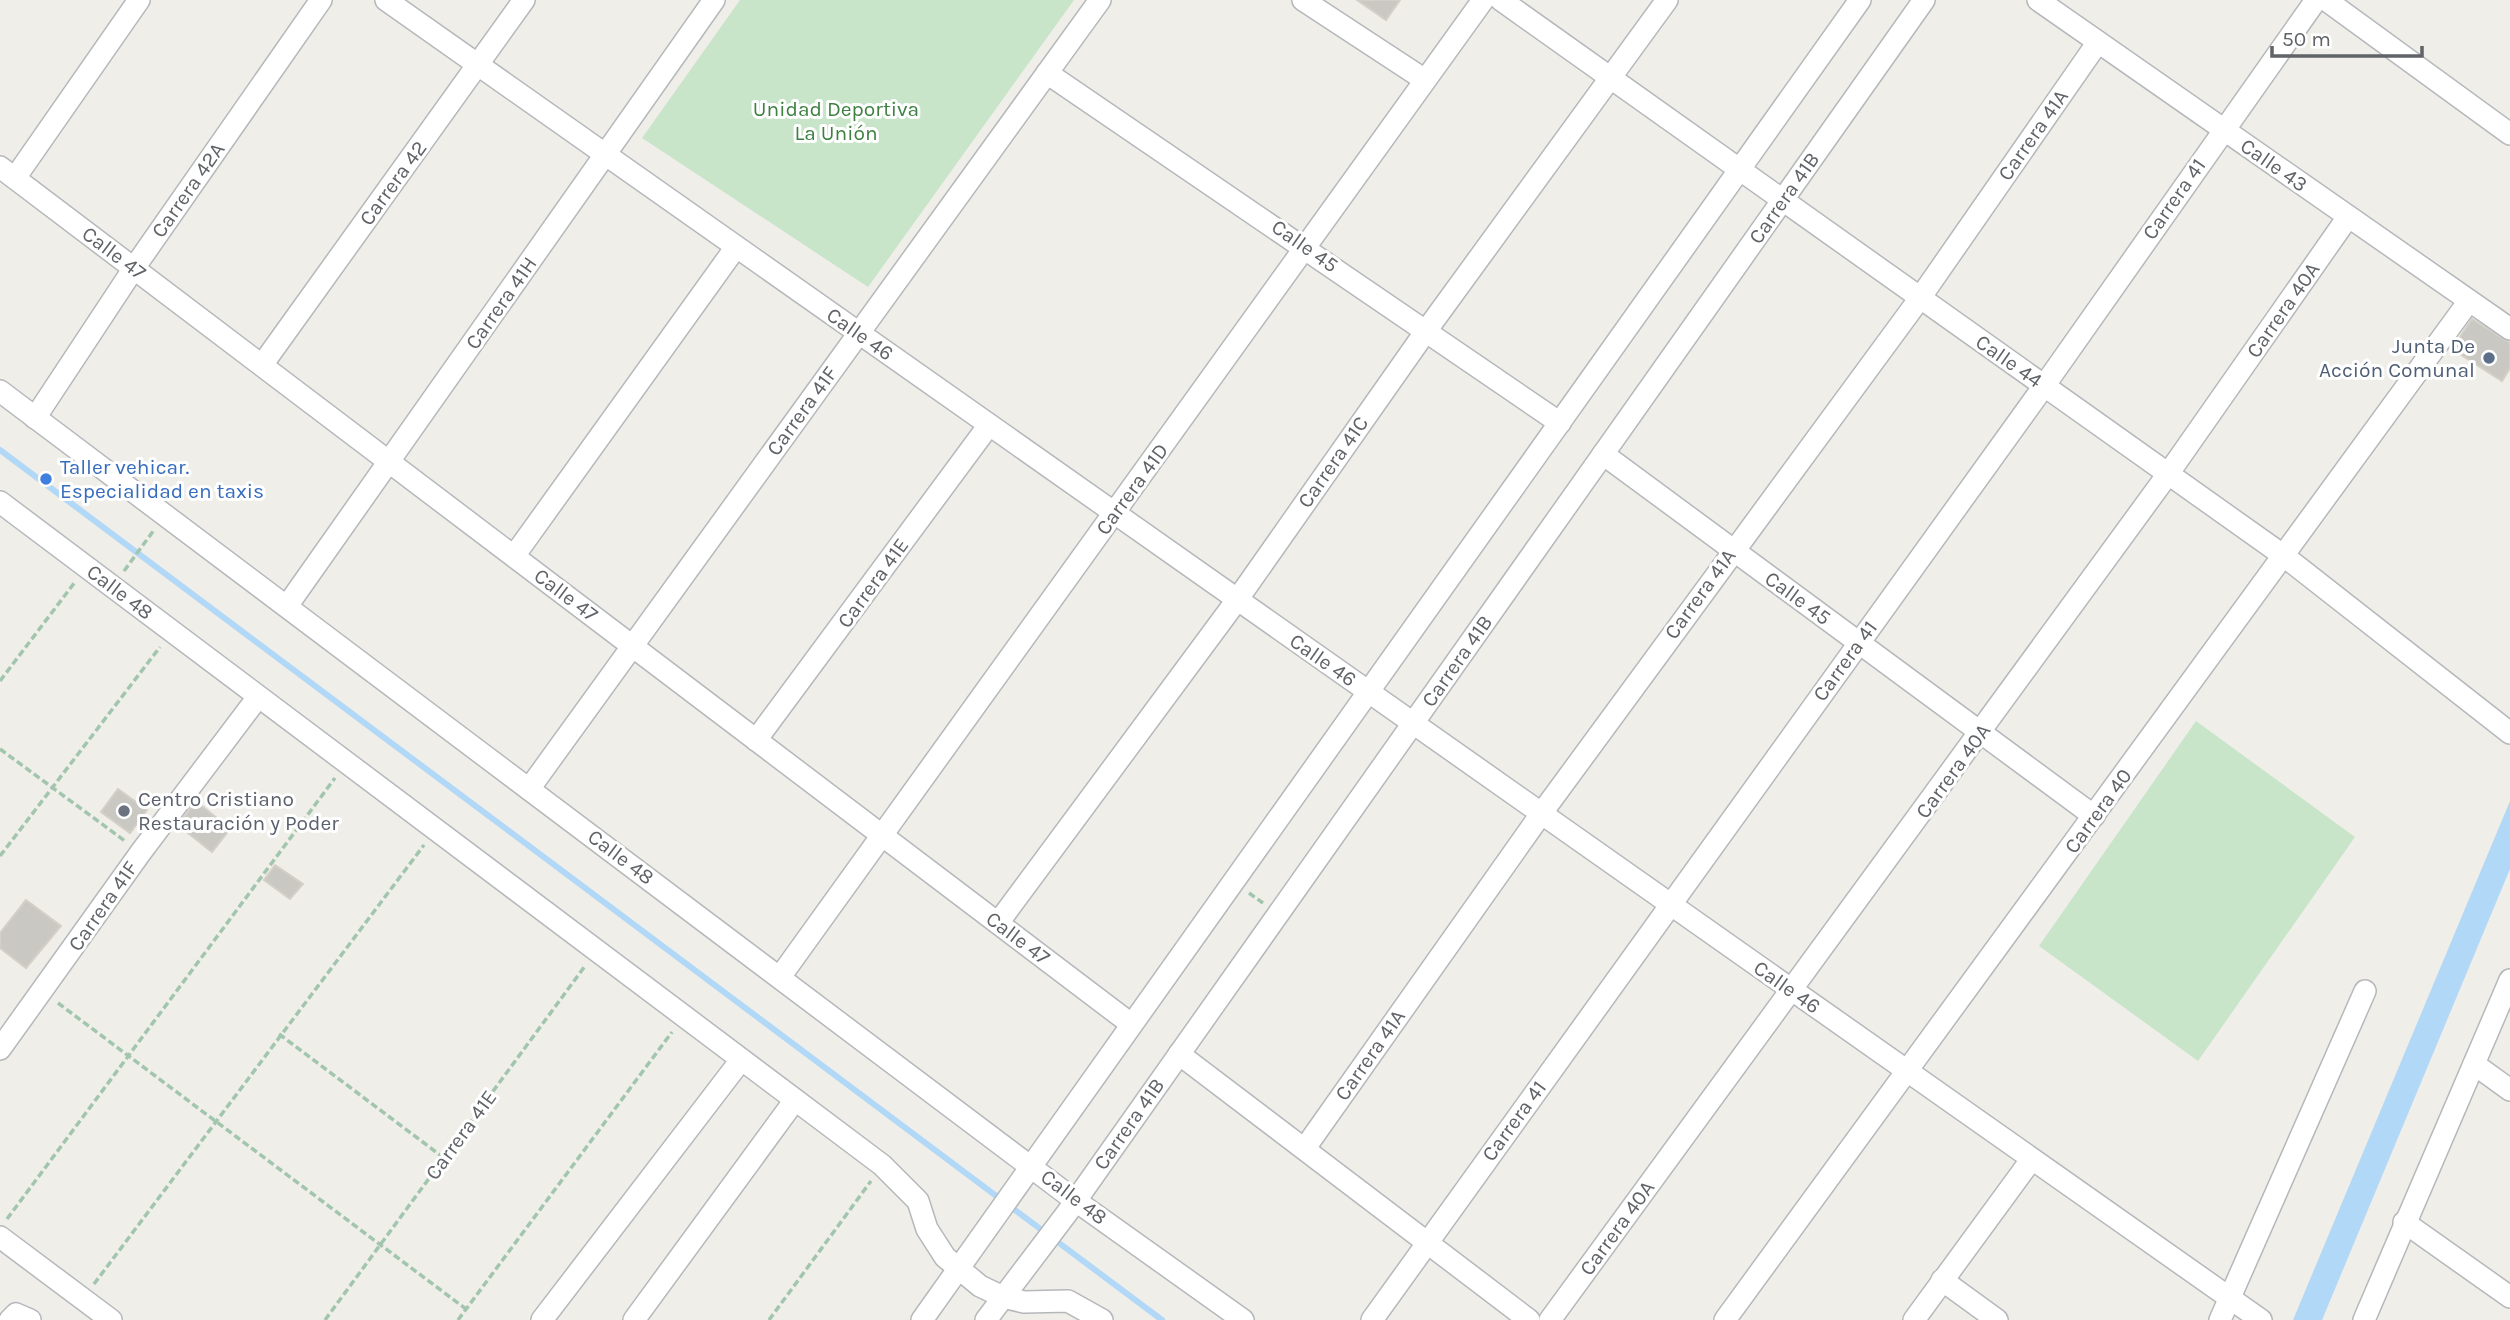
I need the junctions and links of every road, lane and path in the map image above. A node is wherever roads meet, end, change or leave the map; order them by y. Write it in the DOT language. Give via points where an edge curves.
graph roads {
  1 [pos="139,0"];
  2 [pos="321,0"];
  3 [pos="386,0"];
  4 [pos="524,0"];
  5 [pos="714,0"];
  6 [pos="1100,0"];
  7 [pos="1303,0"];
  8 [pos="1483,0"];
  9 [pos="1500,0"];
  10 [pos="1667,0"];
  11 [pos="1860,0"];
  12 [pos="1924,0"];
  13 [pos="2038,0"];
  14 [pos="2316,0"];
  15 [pos="2326,0"];
  16 [pos="2098,42"];
  17 [pos="478,64"];
  18 [pos="1047,73"];
  19 [pos="1612,79"];
  20 [pos="1425,80"];
  21 [pos="2223,130"];
  22 [pos="2510,134"];
  23 [pos="606,155"];
  24 [pos="1740,170"];
  25 [pos="7,172"];
  26 [pos="1783,200"];
  27 [pos="2348,217"];
  28 [pos="1305,246"];
  29 [pos="736,247"];
  30 [pos="134,268"];
  31 [pos="1920,298"];
  32 [pos="2469,301"];
  33 [pos="2510,329"];
  34 [pos="1426,331"];
  35 [pos="859,333"];
  36 [pos="262,365"];
  37 [pos="2044,386"];
  38 [pos="0,391"];
  39 [pos="35,418"];
  40 [pos="1560,423"];
  41 [pos="989,425"];
  42 [pos="1603,454"];
  43 [pos="389,461"];
  44 [pos="2168,474"];
  45 [pos="0,502"];
  46 [pos="1115,513"];
  47 [pos="155,530"];
  48 [pos="1732,549"];
  49 [pos="514,556"];
  50 [pos="2284,556"];
  51 [pos="86,567"];
  52 [pos="124,571"];
  53 [pos="1237,600"];
  54 [pos="287,607"];
  55 [pos="173,632"];
  56 [pos="1859,643"];
  57 [pos="632,646"];
  58 [pos="0,681"];
  59 [pos="1368,692"];
  60 [pos="258,696"];
  61 [pos="1413,724"];
  62 [pos="2508,732"];
  63 [pos="1981,733"];
  64 [pos="757,740"];
  65 [pos="0,749"];
  66 [pos="346,763"];
  67 [pos="51,786"];
  68 [pos="529,789"];
  69 [pos="1541,814"];
  70 [pos="2094,816"];
  71 [pos="436,830"];
  72 [pos="881,834"];
  73 [pos="141,852"];
  74 [pos="0,856"];
  75 [pos="1233,880"];
  76 [pos="1669,904"];
  77 [pos="1278,915"];
  78 [pos="998,923"];
  79 [pos="596,951"];
  80 [pos="780,977"];
  81 [pos="2510,980"];
  82 [pos="43,991"];
  83 [pos="1792,991"];
  84 [pos="2365,991"];
  85 [pos="684,1016"];
  86 [pos="1131,1024"];
  87 [pos="279,1034"];
  88 [pos="0,1049"];
  89 [pos="1179,1054"];
  90 [pos="129,1056"];
  91 [pos="741,1060"];
  92 [pos="2474,1064"];
  93 [pos="1906,1072"];
  94 [pos="2510,1090"];
  95 [pos="795,1100"];
  96 [pos="215,1121"];
  97 [pos="1305,1148"];
  98 [pos="444,1158"];
  99 [pos="2031,1160"];
  100 [pos="1031,1165"];
  101 [pos="882,1166"];
  102 [pos="1076,1201"];
  103 [pos="2404,1222"];
  104 [pos="2,1242"];
  105 [pos="1426,1244"];
  106 [pos="381,1245"];
  107 [pos="959,1271"];
  108 [pos="1942,1280"];
  109 [pos="1003,1297"];
  110 [pos="2510,1297"];
  111 [pos="83,1299"];
  112 [pos="2230,1300"];
  113 [pos="467,1309"];
  114 [pos="10,1320"];
  115 [pos="30,1320"];
  116 [pos="111,1320"];
  117 [pos="325,1320"];
  118 [pos="458,1320"];
  119 [pos="542,1320"];
  120 [pos="634,1320"];
  121 [pos="769,1320"];
  122 [pos="922,1320"];
  123 [pos="986,1320"];
  124 [pos="1102,1320"];
  125 [pos="1243,1320"];
  126 [pos="1372,1320"];
  127 [pos="1529,1320"];
  128 [pos="1550,1320"];
  129 [pos="1725,1320"];
  130 [pos="1914,1320"];
  131 [pos="1997,1320"];
  132 [pos="2220,1320"];
  133 [pos="2261,1320"];
  134 [pos="2364,1320"];
  1 -- 25 [label="street"];
  2 -- 30 [label="street, Carrera 42A"];
  3 -- 17 [label="street, Calle 46"];
  4 -- 17 [label="street, Carrera 42"];
  5 -- 23 [label="street, Carrera 41H"];
  6 -- 18 [label="street, Carrera 41F"];
  7 -- 20 [label="street"];
  8 -- 20 [label="street, Carrera 41D"];
  9 -- 19 [label="street, Calle 44"];
  10 -- 19 [label="street, Carrera 41C"];
  11 -- 24 [label="street"];
  12 -- 26 [label="street, Carrera 41B"];
  13 -- 16 [label="street, Calle 43"];
  14 -- 21 [label="street, Carrera 41"];
  15 -- 22 [label="street"];
  16 -- 21 [label="street, Calle 43"];
  16 -- 31 [label="street, Carrera 41A"];
  17 -- 23 [label="street, Calle 46"];
  17 -- 36 [label="street, Carrera 42"];
  18 -- 28 [label="street, Calle 45"];
  18 -- 35 [label="street, Carrera 41F"];
  19 -- 24 [label="street, Calle 44"];
  19 -- 34 [label="street, Carrera 41C"];
  20 -- 28 [label="street, Carrera 41D"];
  21 -- 27 [label="street, Calle 43"];
  21 -- 37 [label="street, Carrera 41"];
  23 -- 29 [label="street, Calle 46"];
  23 -- 43 [label="street, Carrera 41H"];
  24 -- 26 [label="street, Calle 44"];
  24 -- 40 [label="street"];
  25 -- 30 [label="street, Calle 47"];
  26 -- 31 [label="street, Calle 44"];
  26 -- 42 [label="street, Carrera 41B"];
  27 -- 32 [label="street, Calle 43"];
  27 -- 44 [label="street, Carrera 40A"];
  28 -- 34 [label="street, Calle 45"];
  28 -- 46 [label="street, Carrera 41D"];
  29 -- 35 [label="street, Calle 46"];
  29 -- 49 [label="street"];
  30 -- 36 [label="street, Calle 47"];
  30 -- 39 [label="street, Carrera 42A"];
  31 -- 37 [label="street, Calle 44"];
  31 -- 48 [label="street, Carrera 41A"];
  32 -- 33 [label="street, Calle 43"];
  32 -- 50 [label="street, Carrera 40"];
  34 -- 40 [label="street, Calle 45"];
  34 -- 53 [label="street, Carrera 41C"];
  35 -- 41 [label="street, Calle 46"];
  35 -- 57 [label="street, Carrera 41F"];
  36 -- 43 [label="street, Calle 47"];
  37 -- 44 [label="street, Calle 44"];
  37 -- 56 [label="street, Carrera 41"];
  38 -- 39 [label="street, Calle 48"];
  39 -- 54 [label="street, Calle 48"];
  40 -- 59 [label="street"];
  41 -- 46 [label="street, Calle 46"];
  41 -- 64 [label="street, Carrera 41E"];
  42 -- 48 [label="street, Calle 45"];
  42 -- 61 [label="street, Carrera 41B"];
  43 -- 49 [label="street, Calle 47"];
  43 -- 54 [label="street, Carrera 41H"];
  44 -- 50 [label="street, Calle 44"];
  44 -- 63 [label="street, Carrera 40A"];
  45 -- 51 [label="street, Calle 48"];
  46 -- 53 [label="street, Calle 46"];
  46 -- 72 [label="street, Carrera 41D"];
  47 -- 52 [label="path"];
  48 -- 56 [label="street, Calle 45"];
  48 -- 69 [label="street, Carrera 41A"];
  49 -- 57 [label="street, Calle 47"];
  50 -- 62 [label="street, Calle 44"];
  50 -- 70 [label="street, Carrera 40"];
  51 -- 55 [label="street, Calle 48"];
  51 -- 58 [label="path"];
  53 -- 59 [label="street, Calle 46"];
  53 -- 78 [label="street, Carrera 41C"];
  54 -- 68 [label="street, Calle 48"];
  55 -- 60 [label="street, Calle 48"];
  55 -- 67 [label="path"];
  56 -- 63 [label="street, Calle 45"];
  56 -- 76 [label="street, Carrera 41"];
  57 -- 64 [label="street, Calle 47"];
  57 -- 68 [label="street, Carrera 41F"];
  59 -- 61 [label="street, Calle 46"];
  59 -- 75 [label="street"];
  60 -- 66 [label="street, Calle 48"];
  60 -- 73 [label="street, Carrera 41F"];
  61 -- 69 [label="street, Calle 46"];
  61 -- 77 [label="street, Carrera 41B"];
  63 -- 70 [label="street, Calle 45"];
  63 -- 83 [label="street, Carrera 40A"];
  64 -- 72 [label="street, Calle 47"];
  65 -- 67 [label="path"];
  66 -- 71 [label="street, Calle 48"];
  66 -- 90 [label="path"];
  67 -- 73 [label="path"];
  67 -- 74 [label="path"];
  68 -- 80 [label="street, Calle 48"];
  69 -- 76 [label="street, Calle 46"];
  69 -- 97 [label="street, Carrera 41A"];
  70 -- 93 [label="street, Carrera 40"];
  71 -- 79 [label="street, Calle 48"];
  71 -- 87 [label="path"];
  72 -- 78 [label="street, Calle 47"];
  72 -- 80 [label="street, Carrera 41D"];
  73 -- 82 [label="street, Carrera 41F"];
  75 -- 77 [label="path"];
  75 -- 86 [label="street"];
  76 -- 83 [label="street, Calle 46"];
  76 -- 105 [label="street, Carrera 41"];
  77 -- 89 [label="street, Carrera 41B"];
  78 -- 86 [label="street, Calle 47"];
  79 -- 85 [label="street, Calle 48"];
  79 -- 98 [label="path, Carrera 41E"];
  80 -- 100 [label="street, Calle 48"];
  81 -- 92 [label="street"];
  82 -- 88 [label="street, Carrera 41F"];
  82 -- 90 [label="path"];
  83 -- 93 [label="street, Calle 46"];
  83 -- 128 [label="street, Carrera 40A"];
  84 -- 112 [label="street"];
  85 -- 91 [label="street, Calle 48"];
  85 -- 113 [label="path"];
  86 -- 100 [label="street"];
  87 -- 96 [label="path"];
  87 -- 98 [label="path"];
  89 -- 97 [label="street"];
  89 -- 102 [label="street, Carrera 41B"];
  90 -- 96 [label="path"];
  90 -- 104 [label="path"];
  91 -- 95 [label="street, Calle 48"];
  91 -- 119 [label="street"];
  92 -- 94 [label="street"];
  92 -- 103 [label="street"];
  93 -- 99 [label="street, Calle 46"];
  93 -- 129 [label="street, Carrera 40"];
  95 -- 101 [label="street, Calle 48"];
  95 -- 120 [label="street"];
  96 -- 106 [label="path"];
  96 -- 111 [label="path"];
  97 -- 105 [label="street"];
  98 -- 106 [label="path, Carrera 41E"];
  99 -- 108 [label="street"];
  99 -- 112 [label="street, Calle 46"];
  100 -- 102 [label="street, Calle 48"];
  100 -- 107 [label="street"];
  101 -- 107 [label="street, Calle 48" via="918,1201 927,1229"];
  101 -- 121 [label="path"];
  102 -- 109 [label="street, Carrera 41B"];
  102 -- 125 [label="street, Calle 48"];
  103 -- 110 [label="street"];
  103 -- 134 [label="street"];
  104 -- 111 [label="street"];
  105 -- 126 [label="street, Carrera 41"];
  105 -- 127 [label="street"];
  106 -- 113 [label="path"];
  106 -- 117 [label="path, Carrera 41E"];
  107 -- 109 [label="street, Calle 48"];
  107 -- 122 [label="street"];
  108 -- 130 [label="street"];
  108 -- 131 [label="street"];
  109 -- 123 [label="street, Carrera 41B"];
  109 -- 124 [label="street, Calle 48" via="1041,1303 1068,1301"];
  111 -- 116 [label="street"];
  112 -- 132 [label="street"];
  112 -- 133 [label="street, Calle 46"];
  113 -- 118 [label="path"];
  114 -- 115 [label="street" via="16,1314"];
}
